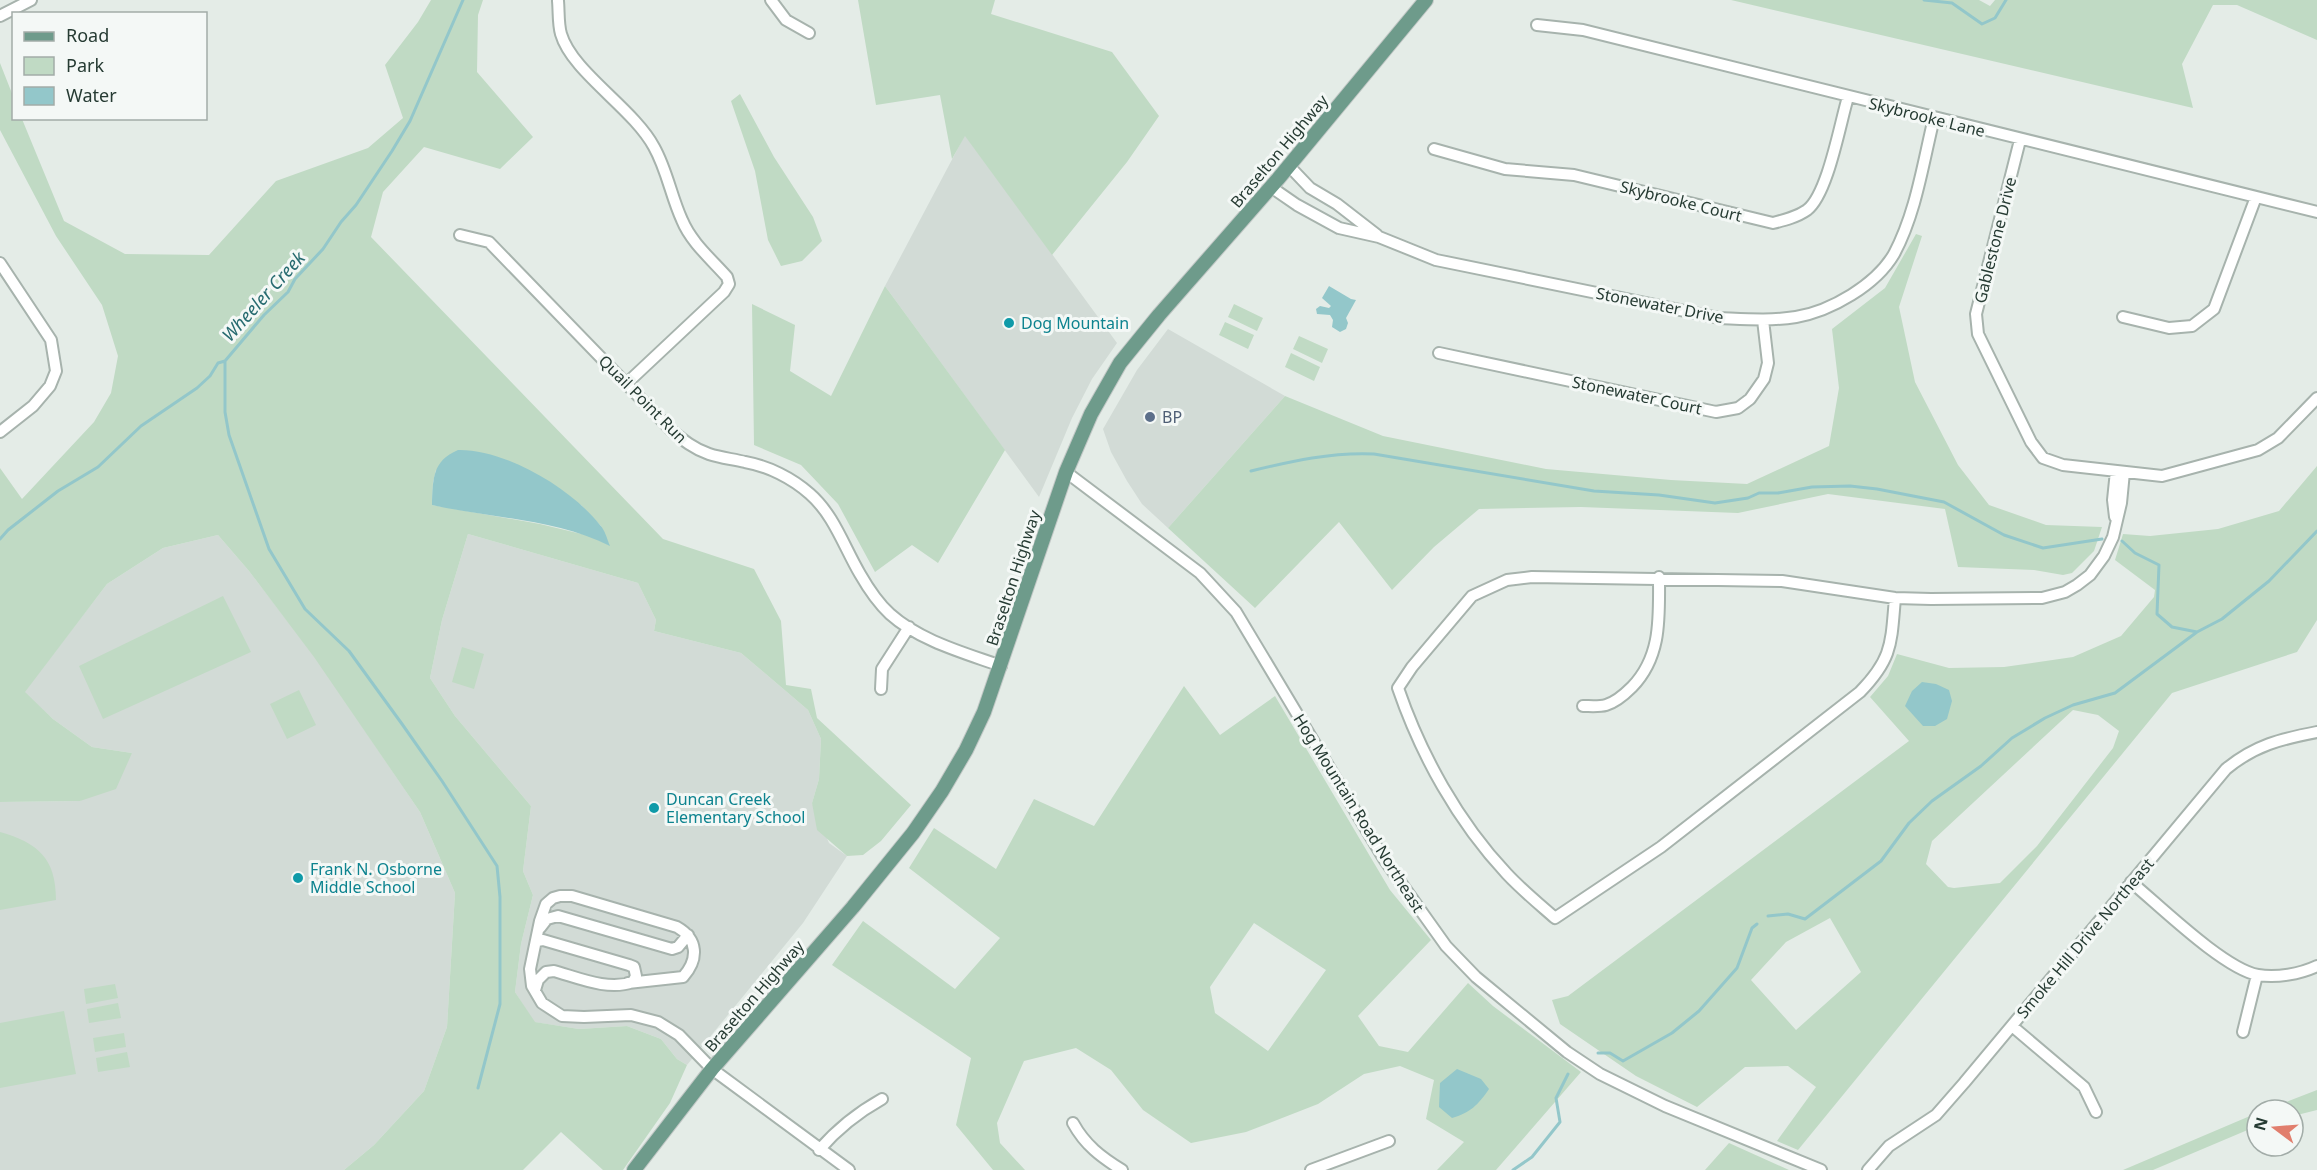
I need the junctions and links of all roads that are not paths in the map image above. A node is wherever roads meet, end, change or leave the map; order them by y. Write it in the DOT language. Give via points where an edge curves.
graph roads {
  1 [pos="31,0"];
  2 [pos="771,0"];
  3 [pos="1426,0"];
  4 [pos="558,2"];
  5 [pos="0,16"];
  6 [pos="1537,25"];
  7 [pos="809,33"];
  8 [pos="1848,97"];
  9 [pos="1934,118"];
  10 [pos="2020,140"];
  11 [pos="1434,149"];
  12 [pos="1289,166"];
  13 [pos="1271,187"];
  14 [pos="2256,197"];
  15 [pos="2317,212"];
  16 [pos="460,235"];
  17 [pos="1379,237"];
  18 [pos="0,263"];
  19 [pos="2123,317"];
  20 [pos="1763,320"];
  21 [pos="1439,353"];
  22 [pos="627,383"];
  23 [pos="2317,398"];
  24 [pos="0,432"];
  25 [pos="2120,471"];
  26 [pos="1066,472"];
  27 [pos="1659,577"];
  28 [pos="1895,598"];
  29 [pos="909,627"];
  30 [pos="1001,666"];
  31 [pos="881,689"];
  32 [pos="1583,706"];
  33 [pos="2317,732"];
  34 [pos="2132,882"];
  35 [pos="538,931"];
  36 [pos="688,935"];
  37 [pos="2317,966"];
  38 [pos="2257,975"];
  39 [pos="628,983"];
  40 [pos="534,990"];
  41 [pos="2012,1026"];
  42 [pos="2243,1032"];
  43 [pos="712,1069"];
  44 [pos="882,1098"];
  45 [pos="2096,1112"];
  46 [pos="1073,1123"];
  47 [pos="1389,1141"];
  48 [pos="819,1150"];
  49 [pos="634,1170"];
  50 [pos="849,1170"];
  51 [pos="1122,1170"];
  52 [pos="1311,1170"];
  53 [pos="1821,1170"];
  54 [pos="1868,1170"];
  1 -- 5 [label="street"];
  2 -- 7 [label="street" via="786,20"];
  3 -- 12 [label="main road, Braselton Highway"];
  4 -- 22 [label="street" via="560,33 571,55 653,145 682,220 729,284"];
  6 -- 8 [label="street, Skybrooke Lane" via="1583,30"];
  8 -- 9 [label="street, Skybrooke Lane"];
  8 -- 11 [label="street, Skybrooke Court" via="1821,193 1808,209 1773,223 1574,175 1505,169"];
  9 -- 10 [label="street, Skybrooke Lane"];
  9 -- 20 [label="street, Stonewater Drive" via="1909,217 1893,255 1870,284 1835,303 1798,316"];
  10 -- 14 [label="street, Skybrooke Lane"];
  10 -- 25 [label="street, Gablestone Drive" via="1976,314 1978,333 2031,442 2043,458 2063,465"];
  12 -- 13 [label="main road, Braselton Highway"];
  12 -- 17 [label="street, Stonewater Drive" via="1310,188"];
  13 -- 17 [label="street, Stonewater Drive" via="1339,228"];
  13 -- 26 [label="main road, Braselton Highway" via="1120,363 1091,414"];
  14 -- 15 [label="street, Skybrooke Lane"];
  14 -- 19 [label="street" via="2214,309 2192,326 2169,328"];
  16 -- 22 [label="street, Quail Point Run" via="489,242"];
  17 -- 20 [label="street, Stonewater Drive" via="1436,260 1719,318"];
  18 -- 24 [label="street" via="51,340 56,371 50,386 33,406"];
  20 -- 21 [label="street, Stonewater Court" via="1768,363 1764,379 1738,408 1716,412"];
  22 -- 29 [label="street, Quail Point Run" via="688,445 767,468 810,494 828,514 876,599"];
  23 -- 25 [label="street, Gablestone Drive" via="2278,438 2258,450 2162,476"];
  25 -- 28 [label="street" via="2121,503 2113,537 2090,575 2065,592 2042,598"];
  26 -- 30 [label="main road, Braselton Highway"];
  26 -- 53 [label="street, Hog Mountain Road Northeast" via="1200,573 1236,612 1384,859 1446,946 1476,977 1567,1052 1600,1074 1686,1116"];
  27 -- 28 [label="street" via="1782,581"];
  27 -- 28 [label="street" via="1532,577 1492,586 1472,596 1398,688 1412,729 1441,784 1479,842 1555,918 1661,847 1860,692 1878,673 1890,646"];
  27 -- 32 [label="street" via="1659,628 1654,654 1641,678 1606,706"];
  29 -- 30 [label="street, Quail Point Run"];
  29 -- 31 [label="street" via="882,669"];
  30 -- 43 [label="main road, Braselton Highway" via="966,750 913,833"];
  33 -- 34 [label="street, Smoke Hill Drive Northeast" via="2269,742 2226,769"];
  34 -- 38 [label="street" via="2215,953"];
  34 -- 41 [label="street, Smoke Hill Drive Northeast"];
  35 -- 36 [label="street" via="547,919 558,916 672,949"];
  35 -- 36 [label="street" via="546,904 553,898 572,896 677,927"];
  35 -- 39 [label="street" via="543,940 634,967 636,976"];
  35 -- 40 [label="street" via="530,969"];
  36 -- 39 [label="street" via="693,941 694,961 683,977"];
  37 -- 38 [label="street" via="2306,972"];
  38 -- 42 [label="street"];
  39 -- 40 [label="street" via="607,985 554,971 546,972"];
  40 -- 43 [label="street" via="542,1003 562,1016 631,1015 658,1022 679,1035"];
  41 -- 45 [label="street" via="2084,1087"];
  41 -- 54 [label="street, Smoke Hill Drive Northeast" via="1936,1115 1889,1146"];
  43 -- 48 [label="street"];
  43 -- 49 [label="main road, Braselton Highway"];
  44 -- 48 [label="street" via="856,1114"];
  46 -- 51 [label="street" via="1099,1156"];
  47 -- 52 [label="street"];
  48 -- 50 [label="street"];
}
